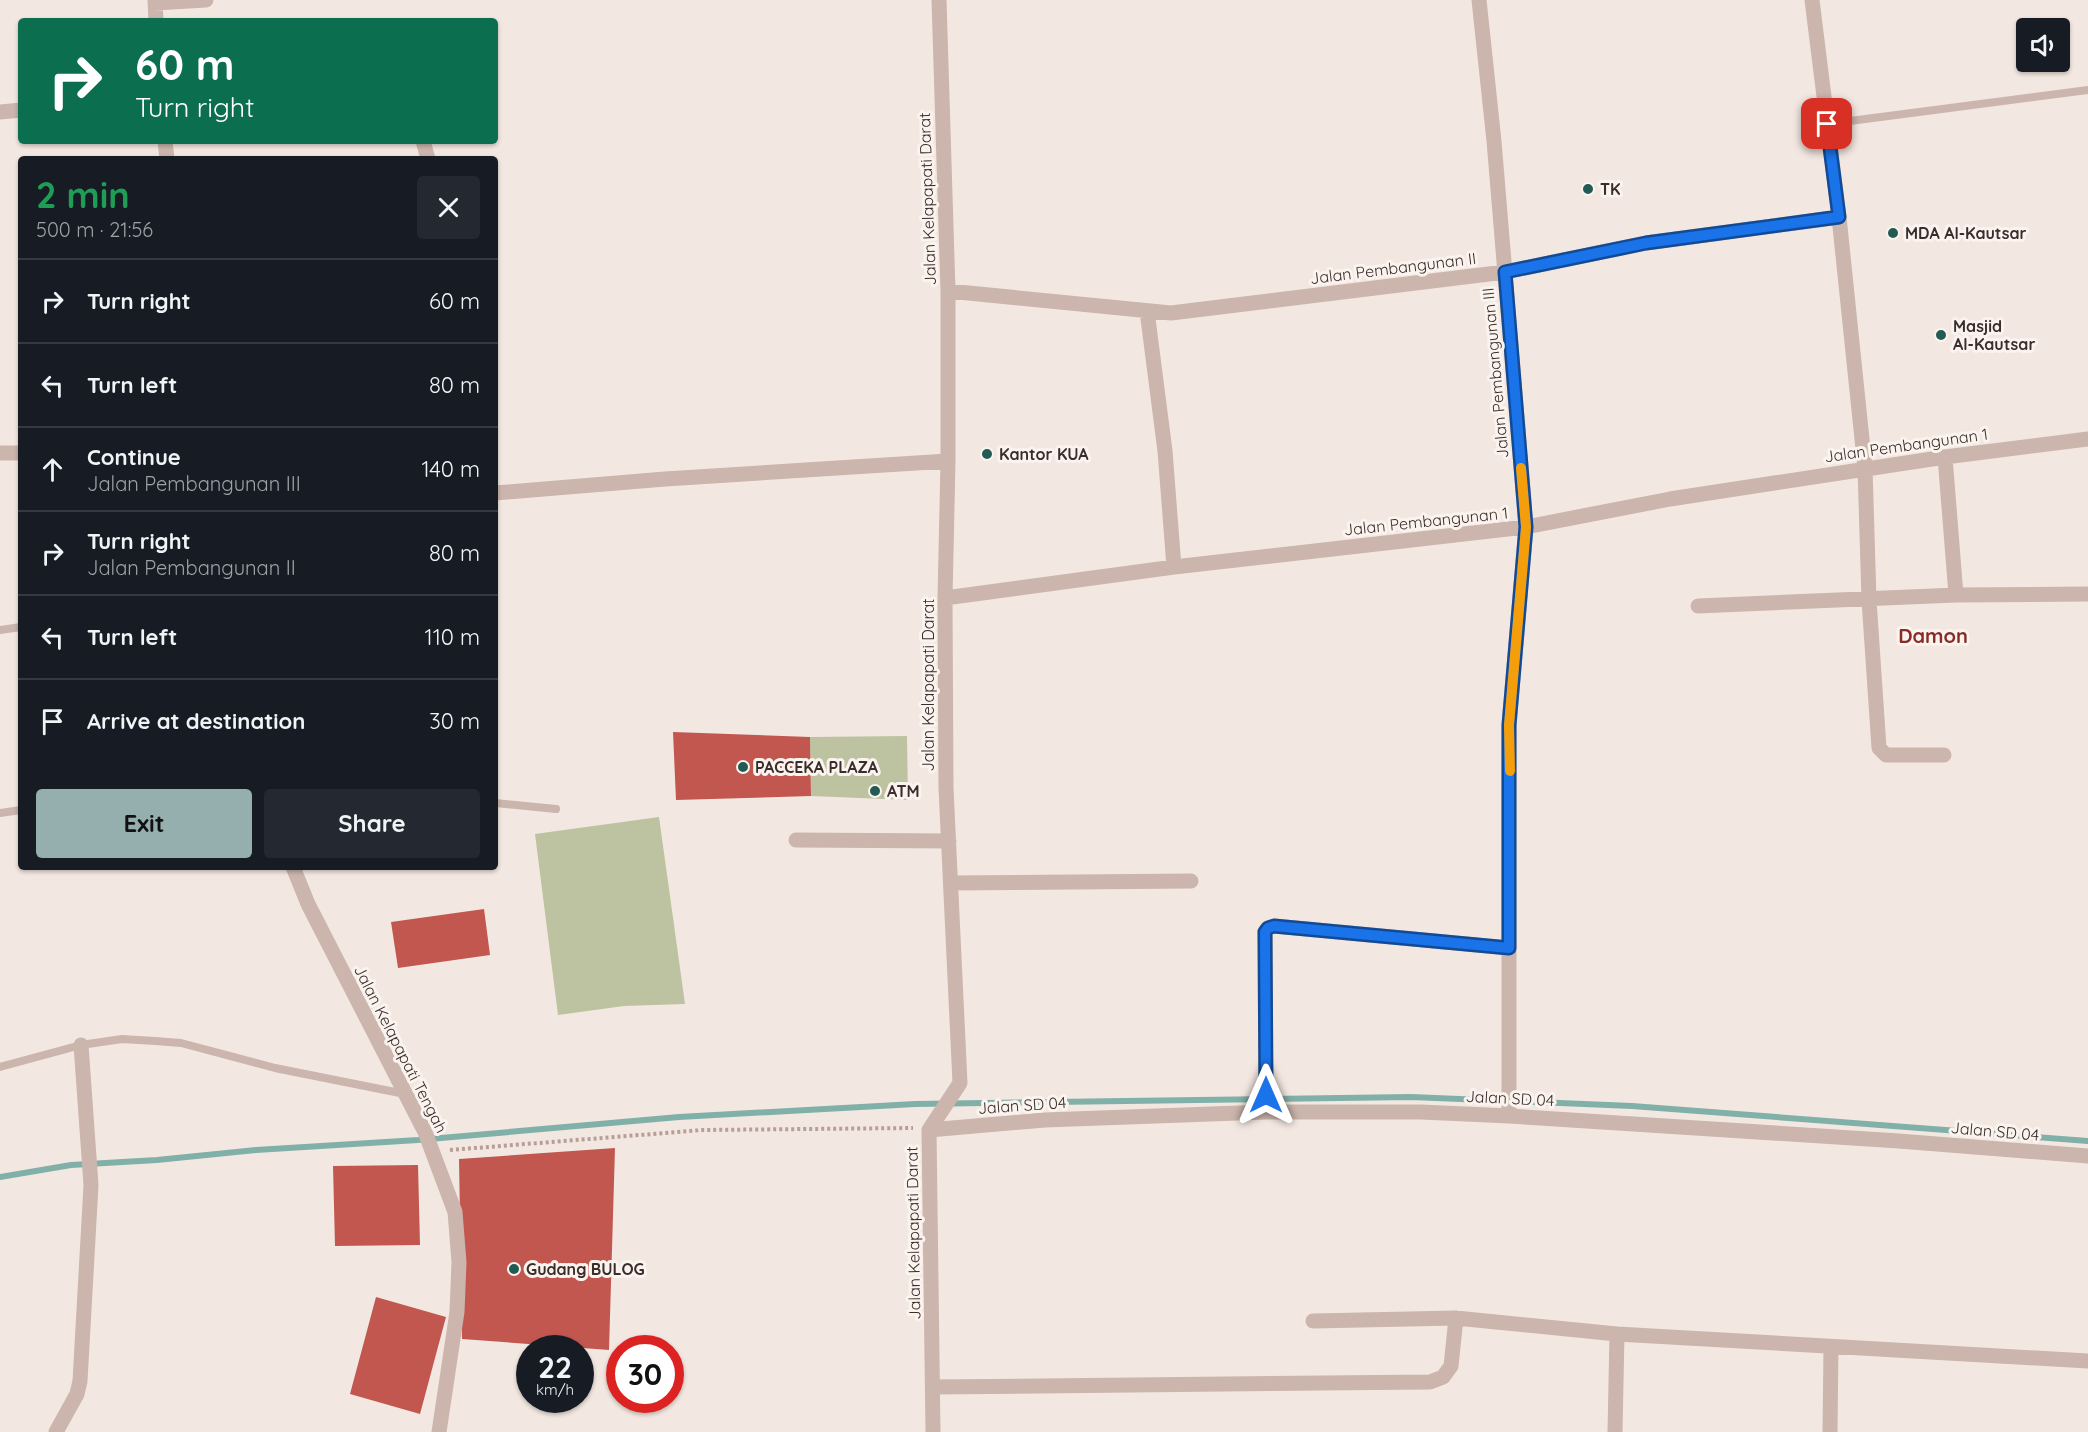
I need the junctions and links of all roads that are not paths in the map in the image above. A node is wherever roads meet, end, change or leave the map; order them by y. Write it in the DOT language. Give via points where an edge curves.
graph roads {
  1 [pos="206,0"];
  2 [pos="939,0"];
  3 [pos="1479,0"];
  4 [pos="1812,0"];
  5 [pos="155,2"];
  6 [pos="156,18"];
  7 [pos="2088,90"];
  8 [pos="18,110"];
  9 [pos="0,112"];
  10 [pos="1827,124"];
  11 [pos="1839,217"];
  12 [pos="1505,272"];
  13 [pos="948,291"];
  14 [pos="1147,311"];
  15 [pos="2088,439"];
  16 [pos="0,453"];
  17 [pos="18,453"];
  18 [pos="1945,457"];
  19 [pos="948,461"];
  20 [pos="1865,468"];
  21 [pos="498,493"];
  22 [pos="1526,527"];
  23 [pos="1174,567"];
  24 [pos="2088,594"];
  25 [pos="1956,595"];
  26 [pos="945,598"];
  27 [pos="1869,600"];
  28 [pos="1698,606"];
  29 [pos="18,627"];
  30 [pos="0,630"];
  31 [pos="1944,755"];
  32 [pos="498,803"];
  33 [pos="556,809"];
  34 [pos="18,810"];
  35 [pos="0,813"];
  36 [pos="795,840"];
  37 [pos="949,841"];
  38 [pos="294,870"];
  39 [pos="1191,881"];
  40 [pos="951,883"];
  41 [pos="1509,948"];
  42 [pos="81,1045"];
  43 [pos="0,1067"];
  44 [pos="405,1094"];
  45 [pos="1266,1104"];
  46 [pos="1509,1104"];
  47 [pos="929,1129"];
  48 [pos="2088,1156"];
  49 [pos="1456,1318"];
  50 [pos="1313,1321"];
  51 [pos="1617,1334"];
  52 [pos="1831,1347"];
  53 [pos="2088,1361"];
  54 [pos="934,1388"];
  55 [pos="56,1432"];
  56 [pos="439,1432"];
  57 [pos="933,1432"];
  58 [pos="1615,1432"];
  59 [pos="1830,1432"];
  1 -- 5 [label="street"];
  2 -- 13 [label="street, Jalan Kelapapati Darat"];
  3 -- 12 [label="street, Jalan Pembangunan III"];
  4 -- 10 [label="street"];
  5 -- 6 [label="street"];
  7 -- 10 [label="lane"];
  8 -- 9 [label="street"];
  10 -- 11 [label="street"];
  11 -- 12 [label="street, Jalan Pembangunan II" via="1646,243"];
  11 -- 20 [label="street"];
  12 -- 14 [label="street, Jalan Pembangunan II" via="1171,313"];
  12 -- 22 [label="street, Jalan Pembangunan III"];
  13 -- 14 [label="street, Jalan Pembangunan II"];
  13 -- 19 [label="street, Jalan Kelapapati Darat"];
  14 -- 23 [label="street" via="1165,452"];
  15 -- 18 [label="street, Jalan Pembangunan 1"];
  16 -- 17 [label="street"];
  18 -- 20 [label="street, Jalan Pembangunan 1"];
  18 -- 25 [label="street"];
  19 -- 21 [label="street"];
  19 -- 26 [label="street, Jalan Kelapapati Darat"];
  20 -- 22 [label="street, Jalan Pembangunan 1"];
  20 -- 27 [label="street"];
  22 -- 23 [label="street, Jalan Pembangunan 1"];
  22 -- 41 [label="street, Jalan Pembangunan III" via="1509,725"];
  23 -- 26 [label="street, Jalan Pembangunan 1"];
  24 -- 25 [label="street"];
  25 -- 27 [label="street"];
  26 -- 37 [label="street, Jalan Kelapapati Darat"];
  27 -- 28 [label="street"];
  27 -- 31 [label="street" via="1879,748 1886,755"];
  29 -- 30 [label="lane"];
  32 -- 33 [label="lane"];
  34 -- 35 [label="lane"];
  36 -- 37 [label="street"];
  37 -- 40 [label="street, Jalan Kelapapati Darat"];
  38 -- 44 [label="street, Jalan Kelapapati Tengah"];
  39 -- 40 [label="street"];
  40 -- 47 [label="street, Jalan Kelapapati Darat" via="960,1083"];
  41 -- 45 [label="street" via="1268,928"];
  41 -- 46 [label="street, Jalan Pembangunan III"];
  42 -- 43 [label="lane"];
  42 -- 44 [label="lane" via="122,1040 181,1043 275,1068"];
  42 -- 55 [label="street" via="91,1185 80,1381"];
  44 -- 56 [label="street, Jalan Kelapapati Tengah" via="425,1132 455,1212 457,1312"];
  45 -- 46 [label="street, Jalan SD 04" via="1421,1112"];
  45 -- 47 [label="street, Jalan SD 04"];
  46 -- 48 [label="street, Jalan SD 04"];
  47 -- 54 [label="street, Jalan Kelapapati Darat"];
  49 -- 50 [label="street"];
  49 -- 51 [label="street"];
  49 -- 54 [label="street" via="1451,1366 1443,1377 1430,1382"];
  51 -- 52 [label="street"];
  51 -- 58 [label="street"];
  52 -- 53 [label="street"];
  52 -- 59 [label="street"];
  54 -- 57 [label="street, Jalan Kelapapati Darat"];
}
